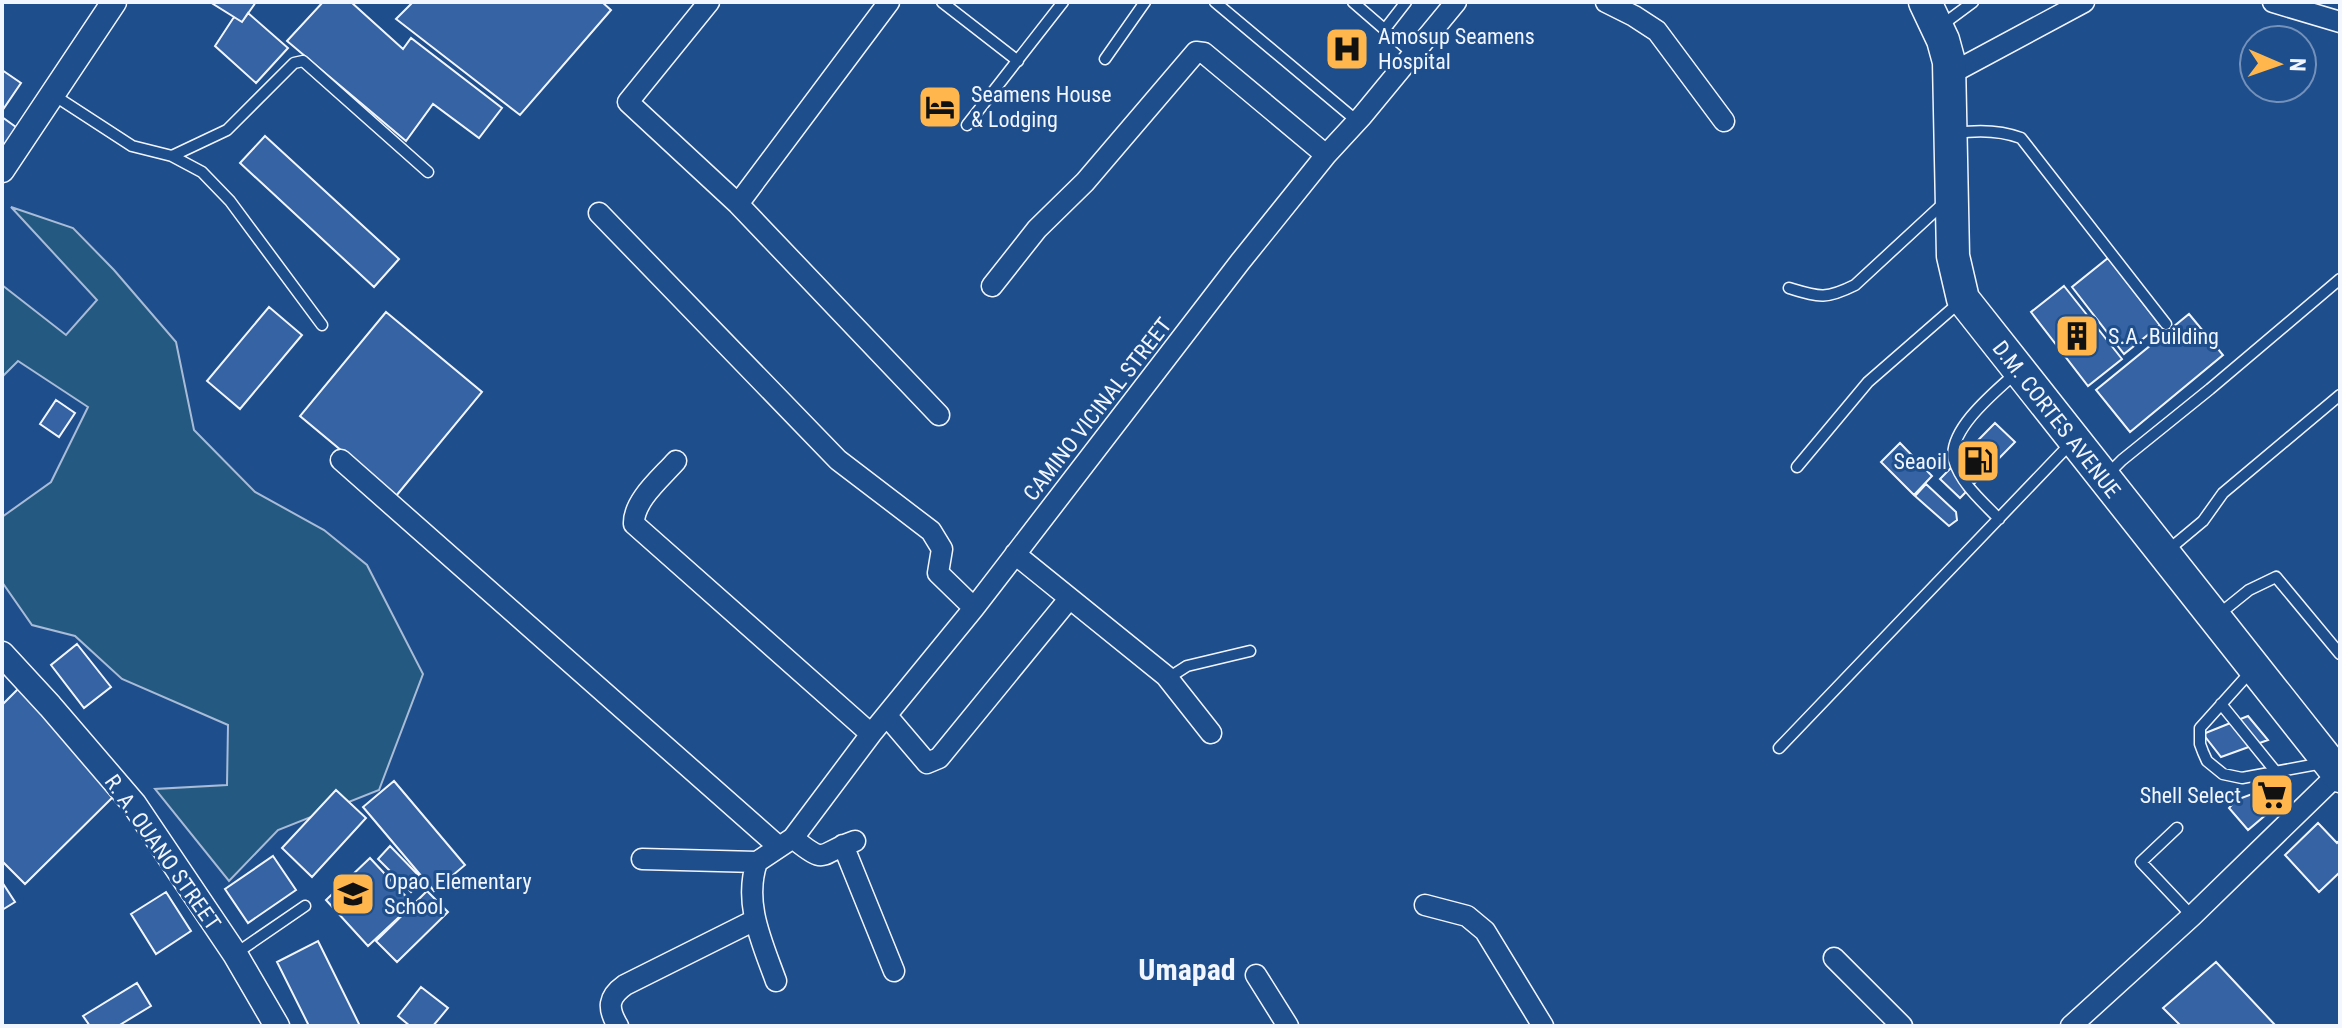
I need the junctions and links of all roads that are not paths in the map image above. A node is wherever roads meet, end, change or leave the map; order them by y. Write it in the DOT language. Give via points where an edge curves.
graph roads {
  1 [pos="114,2"];
  2 [pos="709,2"];
  3 [pos="889,2"];
  4 [pos="942,2"];
  5 [pos="1063,2"];
  6 [pos="1145,2"];
  7 [pos="1215,2"];
  8 [pos="1353,2"];
  9 [pos="1406,2"];
  10 [pos="1456,2"];
  11 [pos="1606,2"];
  12 [pos="1973,2"];
  13 [pos="2084,2"];
  14 [pos="2273,2"];
  15 [pos="1932,15"];
  16 [pos="2340,22"];
  17 [pos="1385,29"];
  18 [pos="1413,54"];
  19 [pos="1105,59"];
  20 [pos="1018,61"];
  21 [pos="1950,74"];
  22 [pos="52,94"];
  23 [pos="1357,121"];
  24 [pos="1724,121"];
  25 [pos="967,125"];
  26 [pos="1950,134"];
  27 [pos="1326,155"];
  28 [pos="172,156"];
  29 [pos="2,170"];
  30 [pos="428,172"];
  31 [pos="1951,196"];
  32 [pos="738,204"];
  33 [pos="599,213"];
  34 [pos="2340,279"];
  35 [pos="992,286"];
  36 [pos="1789,288"];
  37 [pos="1963,299"];
  38 [pos="2166,324"];
  39 [pos="322,325"];
  40 [pos="2018,370"];
  41 [pos="2340,395"];
  42 [pos="939,415"];
  43 [pos="2073,440"];
  44 [pos="341,460"];
  45 [pos="676,461"];
  46 [pos="1797,467"];
  47 [pos="2103,478"];
  48 [pos="1999,519"];
  49 [pos="2164,553"];
  50 [pos="1015,554"];
  51 [pos="1069,599"];
  52 [pos="974,608"];
  53 [pos="2214,618"];
  54 [pos="1250,651"];
  55 [pos="2,654"];
  56 [pos="2340,654"];
  57 [pos="2254,667"];
  58 [pos="1166,676"];
  59 [pos="2221,704"];
  60 [pos="887,716"];
  61 [pos="1211,733"];
  62 [pos="871,734"];
  63 [pos="1779,748"];
  64 [pos="2336,771"];
  65 [pos="2276,772"];
  66 [pos="2177,828"];
  67 [pos="786,842"];
  68 [pos="642,859"];
  69 [pos="757,862"];
  70 [pos="1425,905"];
  71 [pos="305,906"];
  72 [pos="2192,916"];
  73 [pos="755,920"];
  74 [pos="235,954"];
  75 [pos="1834,958"];
  76 [pos="894,971"];
  77 [pos="1256,975"];
  78 [pos="776,981"];
  79 [pos="277,1026"];
  80 [pos="618,1026"];
  81 [pos="1288,1026"];
  82 [pos="1543,1026"];
  83 [pos="1902,1026"];
  84 [pos="2071,1026"];
  1 -- 22 [label="street"];
  2 -- 32 [label="street" via="628,102"];
  3 -- 32 [label="street"];
  4 -- 20 [label="lane"];
  5 -- 20 [label="lane"];
  6 -- 19 [label="lane"];
  7 -- 23 [label="lane"];
  8 -- 17 [label="lane"];
  9 -- 17 [label="lane"];
  10 -- 18 [label="street, CAMINO VICINAL STREET"];
  11 -- 24 [label="street" via="1657,31"];
  12 -- 15 [label="lane"];
  13 -- 21 [label="street"];
  14 -- 16 [label="street"];
  15 -- 21 [label="highway, D.M. CORTES AVENUE"];
  17 -- 18 [label="lane"];
  18 -- 23 [label="street, CAMINO VICINAL STREET"];
  20 -- 25 [label="lane"];
  21 -- 26 [label="highway, D.M. CORTES AVENUE"];
  22 -- 28 [label="lane" via="132,146"];
  22 -- 29 [label="street"];
  23 -- 27 [label="street, CAMINO VICINAL STREET"];
  26 -- 31 [label="highway, D.M. CORTES AVENUE"];
  26 -- 38 [label="lane" via="1978,130 2021,138"];
  27 -- 35 [label="street" via="1204,53 1196,52"];
  27 -- 50 [label="street, CAMINO VICINAL STREET"];
  28 -- 30 [label="lane" via="227,130 294,63 303,61"];
  28 -- 39 [label="lane" via="202,172 230,201"];
  31 -- 36 [label="lane" via="1855,285 1826,296"];
  31 -- 37 [label="highway, D.M. CORTES AVENUE" via="1953,256"];
  32 -- 42 [label="street"];
  33 -- 52 [label="street" via="838,460 931,531 942,549 938,573"];
  34 -- 47 [label="lane"];
  37 -- 40 [label="highway, D.M. CORTES AVENUE"];
  37 -- 46 [label="lane" via="1868,382"];
  40 -- 43 [label="highway, D.M. CORTES AVENUE"];
  40 -- 48 [label="lane" via="1978,407 1955,440 1953,457 1959,471"];
  41 -- 49 [label="lane" via="2223,493 2203,521"];
  43 -- 47 [label="highway, D.M. CORTES AVENUE"];
  43 -- 48 [label="lane"];
  44 -- 67 [label="street"];
  45 -- 62 [label="street" via="639,505 634,524"];
  47 -- 49 [label="highway, D.M. CORTES AVENUE"];
  48 -- 63 [label="lane"];
  49 -- 53 [label="highway, D.M. CORTES AVENUE"];
  50 -- 51 [label="street"];
  50 -- 52 [label="street, CAMINO VICINAL STREET"];
  51 -- 58 [label="street"];
  51 -- 60 [label="street" via="939,758 927,763"];
  52 -- 60 [label="street, CAMINO VICINAL STREET"];
  53 -- 56 [label="lane" via="2249,590 2276,577"];
  53 -- 57 [label="highway, D.M. CORTES AVENUE"];
  54 -- 58 [label="lane"];
  55 -- 74 [label="street, R. A. OUANO STREET" via="134,804"];
  57 -- 59 [label="lane"];
  57 -- 64 [label="highway, D.M. CORTES AVENUE"];
  58 -- 61 [label="street"];
  59 -- 65 [label="lane"];
  59 -- 65 [label="lane" via="2200,728 2207,761 2223,774 2242,778"];
  60 -- 62 [label="street, CAMINO VICINAL STREET"];
  62 -- 67 [label="street, CAMINO VICINAL STREET"];
  64 -- 65 [label="lane"];
  64 -- 72 [label="street"];
  66 -- 72 [label="lane" via="2141,862"];
  67 -- 69 [label="street, CAMINO VICINAL STREET"];
  67 -- 76 [label="street" via="823,856 849,843"];
  68 -- 69 [label="street"];
  69 -- 73 [label="street" via="752,876"];
  70 -- 82 [label="street" via="1467,916 1485,931"];
  71 -- 74 [label="lane"];
  72 -- 84 [label="street"];
  73 -- 78 [label="street"];
  73 -- 80 [label="street" via="614,993 611,1006"];
  74 -- 79 [label="street, R. A. OUANO STREET"];
  75 -- 83 [label="street"];
  77 -- 81 [label="street"];
}
